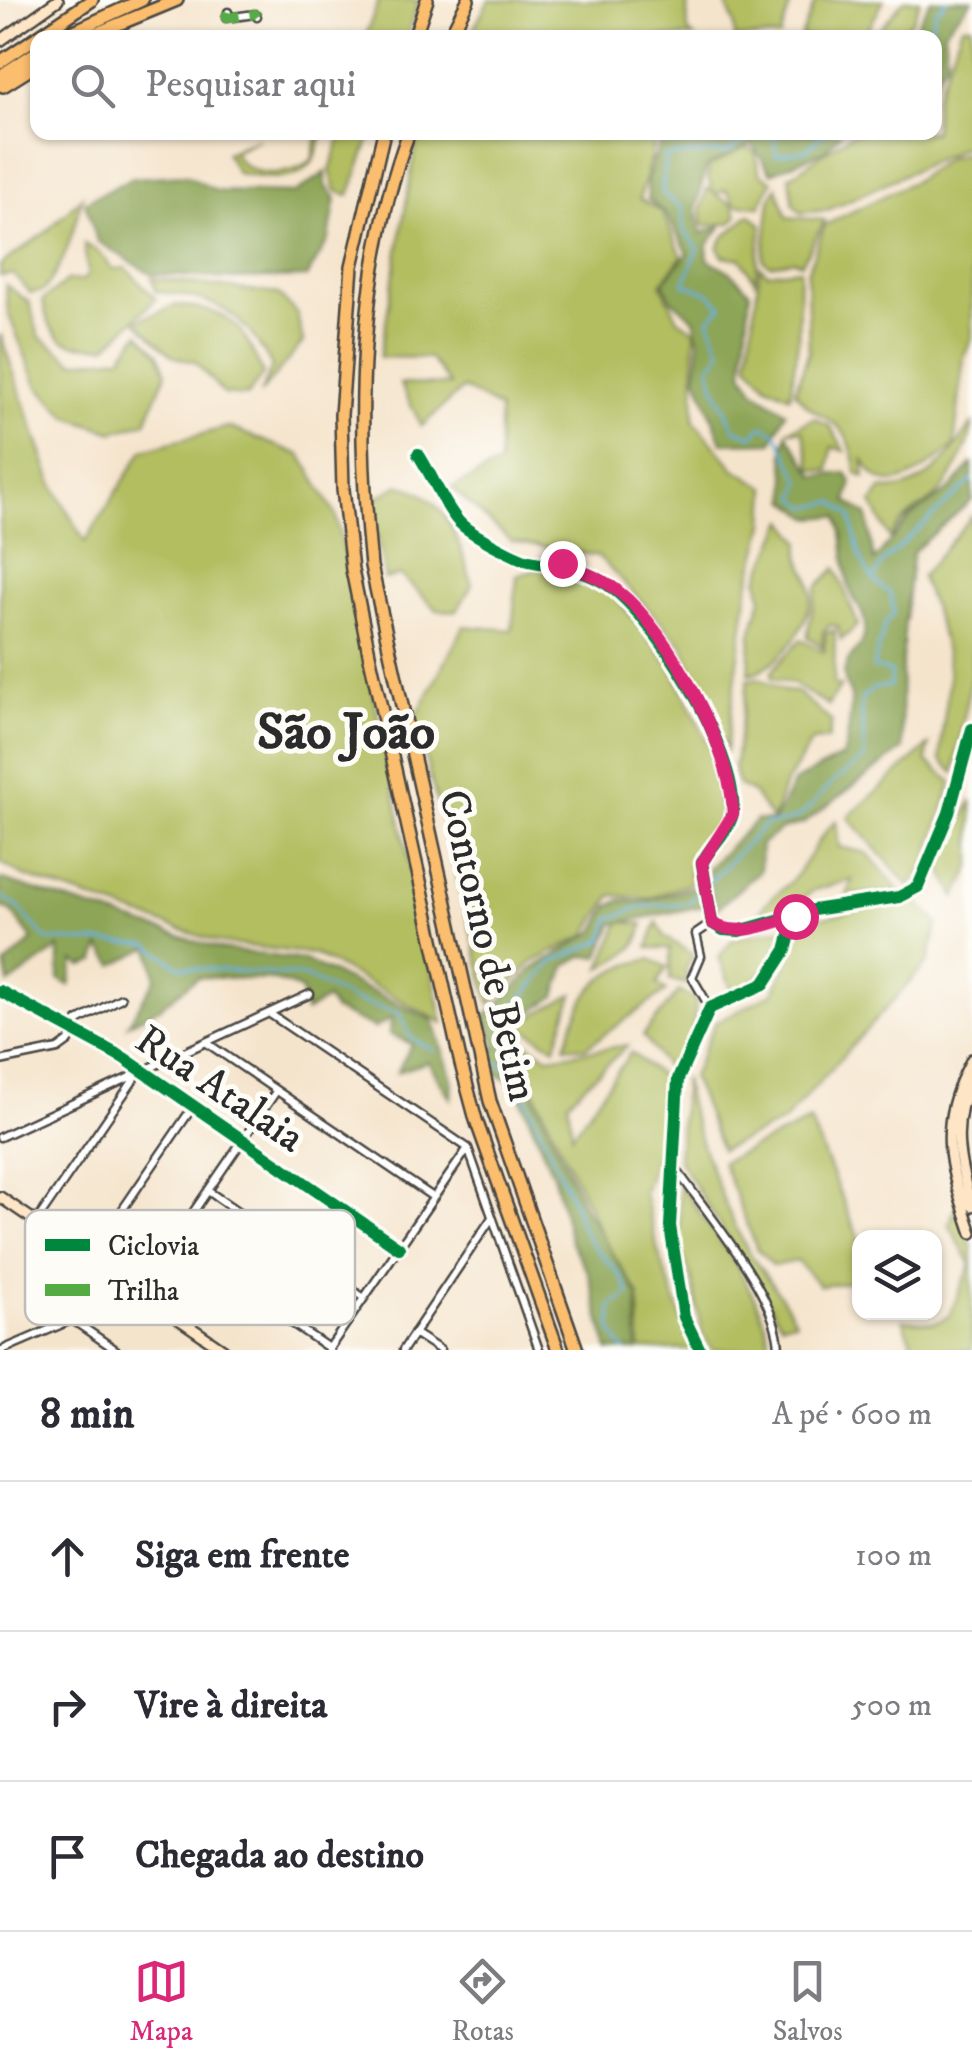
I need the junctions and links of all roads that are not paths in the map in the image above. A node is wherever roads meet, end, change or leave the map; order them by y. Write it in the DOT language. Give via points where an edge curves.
graph roads {
  1 [pos="58,0"];
  2 [pos="92,0"];
  3 [pos="142,0"];
  4 [pos="177,0"];
  5 [pos="426,0"];
  6 [pos="468,0"];
  7 [pos="41,4"];
  8 [pos="228,12"];
  9 [pos="257,18"];
  10 [pos="47,30"];
  11 [pos="76,30"];
  12 [pos="106,30"];
  13 [pos="417,30"];
  14 [pos="453,30"];
  15 [pos="0,41"];
  16 [pos="30,42"];
  17 [pos="30,57"];
  18 [pos="0,62"];
  19 [pos="30,68"];
  20 [pos="1,83"];
  21 [pos="382,140"];
  22 [pos="407,140"];
  23 [pos="418,454"];
  24 [pos="972,729"];
  25 [pos="795,916"];
  26 [pos="712,923"];
  27 [pos="0,990"];
  28 [pos="310,994"];
  29 [pos="120,998"];
  30 [pos="710,1008"];
  31 [pos="270,1014"];
  32 [pos="75,1030"];
  33 [pos="206,1042"];
  34 [pos="972,1059"];
  35 [pos="0,1061"];
  36 [pos="140,1071"];
  37 [pos="972,1079"];
  38 [pos="275,1093"];
  39 [pos="192,1108"];
  40 [pos="0,1136"];
  41 [pos="243,1142"];
  42 [pos="468,1148"];
  43 [pos="672,1164"];
  44 [pos="210,1193"];
  45 [pos="0,1197"];
  46 [pos="433,1197"];
  47 [pos="972,1206"];
  48 [pos="44,1210"];
  49 [pos="122,1210"];
  50 [pos="198,1210"];
  51 [pos="235,1210"];
  52 [pos="343,1210"];
  53 [pos="25,1214"];
  54 [pos="355,1218"];
  55 [pos="490,1218"];
  56 [pos="972,1232"];
  57 [pos="399,1248"];
  58 [pos="355,1292"];
  59 [pos="364,1298"];
  60 [pos="355,1311"];
  61 [pos="63,1325"];
  62 [pos="79,1325"];
  63 [pos="188,1325"];
  64 [pos="293,1325"];
  65 [pos="346,1325"];
  66 [pos="414,1333"];
  67 [pos="4,1348"];
  68 [pos="116,1350"];
  69 [pos="224,1350"];
  70 [pos="329,1350"];
  71 [pos="403,1350"];
  72 [pos="440,1350"];
  73 [pos="539,1350"];
  74 [pos="558,1350"];
  75 [pos="580,1350"];
  76 [pos="700,1350"];
  77 [pos="779,1350"];
  1 -- 7 [label="main road"];
  2 -- 10 [label="highway"];
  3 -- 11 [label="highway"];
  4 -- 12 [label="highway"];
  5 -- 13 [label="highway"];
  6 -- 14 [label="highway"];
  7 -- 15 [label="main road"];
  8 -- 9 [label="street" via="226,18"];
  16 -- 18 [label="highway"];
  17 -- 20 [label="highway"];
  19 -- 20 [label="highway"];
  21 -- 74 [label="highway, Contorno de Betim" via="352,266 341,415 352,570 461,1064"];
  22 -- 75 [label="highway, Contorno de Betim" via="388,202 364,333 363,484 371,566 490,1101"];
  23 -- 26 [label="street" via="464,528 520,558 562,563 600,580 619,592 669,651 733,794 730,826 702,863"];
  24 -- 25 [label="street" via="918,888"];
  25 -- 26 [label="street" via="740,931"];
  25 -- 30 [label="street" via="786,950 764,984"];
  26 -- 30 [label="street" via="696,934 702,956 692,977"];
  27 -- 32 [label="street, Rua Atalaia"];
  28 -- 31 [label="street"];
  29 -- 32 [label="street" via="78,1021"];
  30 -- 43 [label="street" via="678,1080"];
  31 -- 33 [label="street"];
  31 -- 42 [label="street"];
  32 -- 35 [label="street" via="58,1049"];
  32 -- 36 [label="street, Rua Atalaia"];
  33 -- 36 [label="street"];
  33 -- 38 [label="street"];
  34 -- 56 [label="main road" via="956,1092 948,1139"];
  36 -- 39 [label="street, Rua Atalaia"];
  36 -- 40 [label="street"];
  36 -- 48 [label="street"];
  37 -- 47 [label="main road" via="957,1144"];
  38 -- 41 [label="street"];
  38 -- 46 [label="street"];
  39 -- 41 [label="street, Rua Atalaia"];
  39 -- 49 [label="street"];
  41 -- 44 [label="street"];
  41 -- 52 [label="street, Rua Atalaia"];
  42 -- 46 [label="street"];
  42 -- 55 [label="street"];
  43 -- 76 [label="street" via="671,1253 688,1328"];
  43 -- 77 [label="street" via="761,1298"];
  44 -- 50 [label="street"];
  44 -- 51 [label="street"];
  45 -- 53 [label="main road"];
  46 -- 57 [label="street"];
  54 -- 57 [label="street, Rua Atalaia"];
  55 -- 66 [label="street"];
  55 -- 73 [label="street"];
  57 -- 59 [label="street"];
  58 -- 59 [label="street"];
  59 -- 60 [label="street"];
  61 -- 67 [label="street"];
  62 -- 68 [label="street"];
  63 -- 69 [label="main road"];
  64 -- 70 [label="street"];
  65 -- 70 [label="street"];
  66 -- 71 [label="street"];
  66 -- 72 [label="street"];
}
